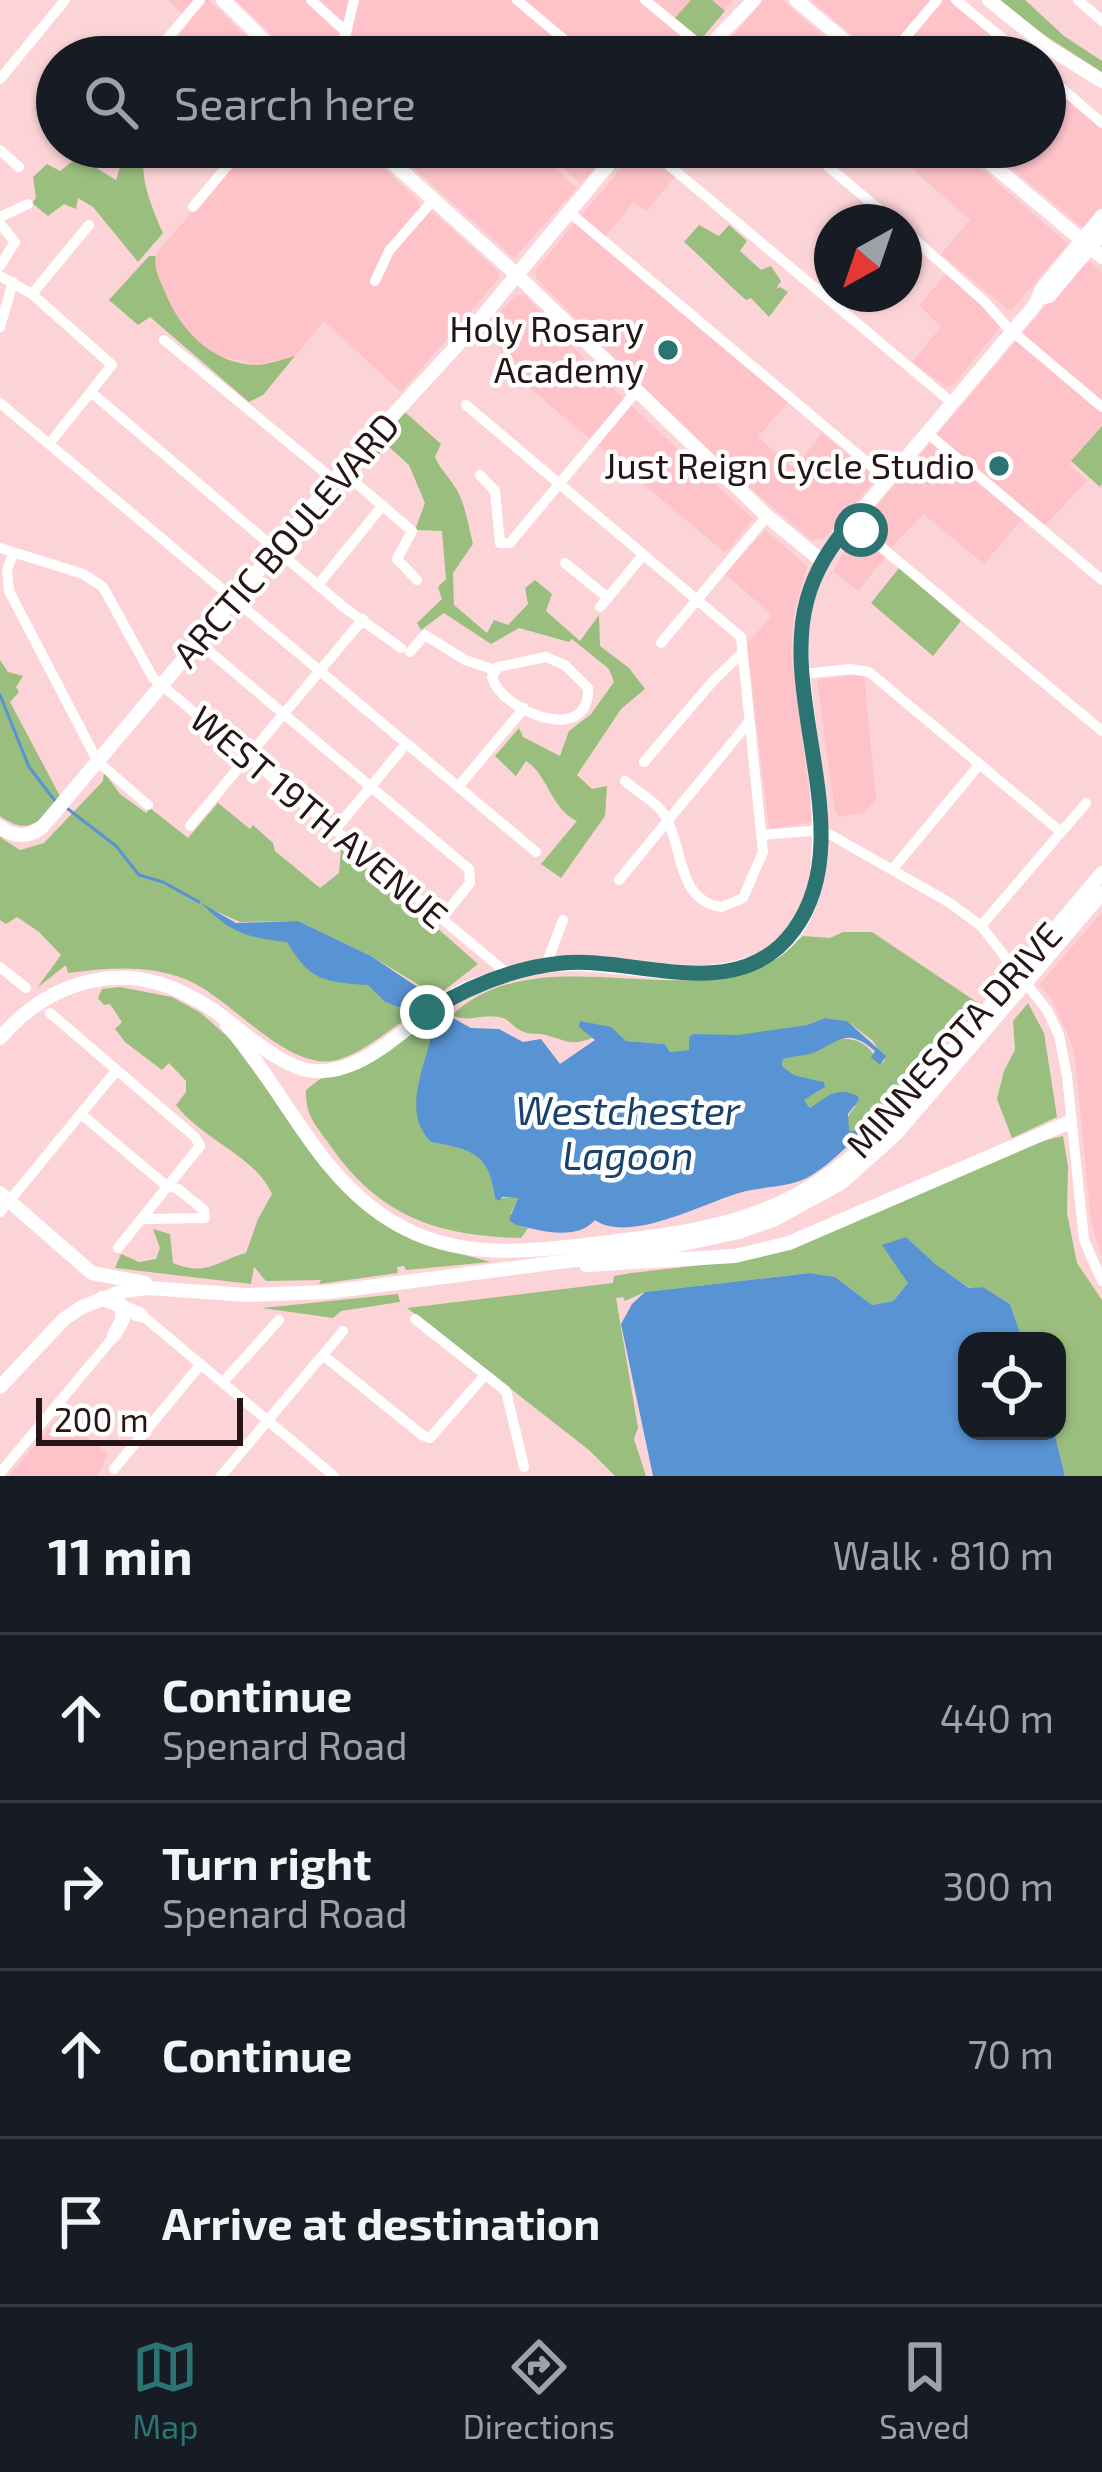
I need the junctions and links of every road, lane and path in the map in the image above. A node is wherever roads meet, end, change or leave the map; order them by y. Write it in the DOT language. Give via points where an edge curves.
graph roads {
  1 [pos="65,0"];
  2 [pos="200,0"];
  3 [pos="223,0"];
  4 [pos="311,0"];
  5 [pos="354,0"];
  6 [pos="518,0"];
  7 [pos="646,0"];
  8 [pos="743,0"];
  9 [pos="754,0"];
  10 [pos="796,0"];
  11 [pos="823,0"];
  12 [pos="937,0"];
  13 [pos="956,0"];
  14 [pos="988,0"];
  15 [pos="1078,0"];
  16 [pos="812,13"];
  17 [pos="1102,21"];
  18 [pos="346,32"];
  19 [pos="173,36"];
  20 [pos="260,36"];
  21 [pos="345,36"];
  22 [pos="560,36"];
  23 [pos="684,36"];
  24 [pos="716,36"];
  25 [pos="720,36"];
  26 [pos="839,36"];
  27 [pos="907,36"];
  28 [pos="999,36"];
  29 [pos="1025,36"];
  30 [pos="1066,63"];
  31 [pos="0,79"];
  32 [pos="1102,81"];
  33 [pos="1066,92"];
  34 [pos="1102,123"];
  35 [pos="0,151"];
  36 [pos="19,166"];
  37 [pos="226,168"];
  38 [pos="399,168"];
  39 [pos="606,168"];
  40 [pos="671,168"];
  41 [pos="830,168"];
  42 [pos="996,168"];
  43 [pos="434,199"];
  44 [pos="28,204"];
  45 [pos="873,204"];
  46 [pos="194,207"];
  47 [pos="569,212"];
  48 [pos="1102,216"];
  49 [pos="0,220"];
  50 [pos="89,225"];
  51 [pos="1102,233"];
  52 [pos="922,245"];
  53 [pos="1091,248"];
  54 [pos="0,266"];
  55 [pos="518,275"];
  56 [pos="0,276"];
  57 [pos="375,281"];
  58 [pos="13,282"];
  59 [pos="32,294"];
  60 [pos="0,327"];
  61 [pos="1012,331"];
  62 [pos="164,340"];
  63 [pos="92,393"];
  64 [pos="635,393"];
  65 [pos="951,402"];
  66 [pos="0,403"];
  67 [pos="466,405"];
  68 [pos="1102,407"];
  69 [pos="926,432"];
  70 [pos="50,444"];
  71 [pos="338,475"];
  72 [pos="480,475"];
  73 [pos="887,479"];
  74 [pos="559,485"];
  75 [pos="383,505"];
  76 [pos="766,516"];
  77 [pos="851,522"];
  78 [pos="277,548"];
  79 [pos="6,551"];
  80 [pos="644,555"];
  81 [pos="822,561"];
  82 [pos="565,563"];
  83 [pos="417,580"];
  84 [pos="1102,580"];
  85 [pos="318,585"];
  86 [pos="235,599"];
  87 [pos="697,599"];
  88 [pos="363,620"];
  89 [pos="198,642"];
  90 [pos="661,643"];
  91 [pos="742,652"];
  92 [pos="495,670"];
  93 [pos="320,671"];
  94 [pos="804,674"];
  95 [pos="161,686"];
  96 [pos="524,708"];
  97 [pos="284,713"];
  98 [pos="749,722"];
  99 [pos="1102,731"];
  100 [pos="406,744"];
  101 [pos="248,757"];
  102 [pos="644,761"];
  103 [pos="98,762"];
  104 [pos="980,765"];
  105 [pos="625,782"];
  106 [pos="371,787"];
  107 [pos="458,787"];
  108 [pos="1086,803"];
  109 [pos="148,805"];
  110 [pos="666,821"];
  111 [pos="190,826"];
  112 [pos="0,827"];
  113 [pos="334,831"];
  114 [pos="821,832"];
  115 [pos="1061,832"];
  116 [pos="762,835"];
  117 [pos="536,852"];
  118 [pos="892,870"];
  119 [pos="1102,873"];
  120 [pos="619,880"];
  121 [pos="1102,893"];
  122 [pos="441,919"];
  123 [pos="563,920"];
  124 [pos="981,926"];
  125 [pos="484,956"];
  126 [pos="546,965"];
  127 [pos="0,967"];
  128 [pos="508,974"];
  129 [pos="489,980"];
  130 [pos="26,988"];
  131 [pos="191,997"];
  132 [pos="50,1013"];
  133 [pos="0,1038"];
  134 [pos="116,1071"];
  135 [pos="81,1114"];
  136 [pos="1070,1122"];
  137 [pos="171,1185"];
  138 [pos="3,1202"];
  139 [pos="143,1219"];
  140 [pos="118,1248"];
  141 [pos="521,1267"];
  142 [pos="1102,1281"];
  143 [pos="191,1290"];
  144 [pos="102,1298"];
  145 [pos="120,1304"];
  146 [pos="141,1315"];
  147 [pos="416,1318"];
  148 [pos="279,1320"];
  149 [pos="343,1331"];
  150 [pos="114,1335"];
  151 [pos="323,1355"];
  152 [pos="201,1364"];
  153 [pos="485,1376"];
  154 [pos="223,1382"];
  155 [pos="0,1387"];
  156 [pos="268,1421"];
  157 [pos="521,1466"];
  158 [pos="114,1469"];
  159 [pos="0,1473"];
  160 [pos="221,1476"];
  161 [pos="334,1476"];
  162 [pos="535,1476"];
  1 -- 31 [label="street"];
  2 -- 19 [label="street"];
  3 -- 20 [label="main road"];
  4 -- 18 [label="street"];
  5 -- 18 [label="street"];
  6 -- 22 [label="street"];
  7 -- 23 [label="street"];
  8 -- 24 [label="main road"];
  9 -- 25 [label="main road"];
  10 -- 16 [label="main road"];
  11 -- 16 [label="street"];
  12 -- 27 [label="street"];
  13 -- 28 [label="street"];
  14 -- 29 [label="main road"];
  15 -- 17 [label="street"];
  16 -- 26 [label="main road"];
  18 -- 21 [label="street"];
  30 -- 32 [label="main road"];
  33 -- 34 [label="street"];
  35 -- 36 [label="street"];
  37 -- 46 [label="street"];
  38 -- 43 [label="main road"];
  39 -- 47 [label="main road, ARCTIC BOULEVARD"];
  40 -- 65 [label="street"];
  41 -- 45 [label="street"];
  42 -- 53 [label="main road"];
  43 -- 55 [label="main road"];
  43 -- 57 [label="street" via="389,251"];
  44 -- 49 [label="street"];
  47 -- 55 [label="main road, ARCTIC BOULEVARD"];
  47 -- 73 [label="street"];
  48 -- 53 [label="main road"];
  49 -- 54 [label="street" via="15,242"];
  50 -- 59 [label="street"];
  51 -- 53 [label="main road"];
  52 -- 61 [label="street"];
  53 -- 61 [label="main road" via="1042,289"];
  55 -- 64 [label="main road"];
  55 -- 71 [label="main road, ARCTIC BOULEVARD"];
  56 -- 58 [label="street"];
  58 -- 59 [label="street"];
  58 -- 60 [label="street"];
  59 -- 63 [label="street" via="112,365"];
  61 -- 65 [label="main road"];
  61 -- 68 [label="street"];
  62 -- 71 [label="street"];
  63 -- 70 [label="street"];
  63 -- 78 [label="street"];
  64 -- 74 [label="street"];
  64 -- 76 [label="main road"];
  65 -- 69 [label="main road"];
  66 -- 70 [label="street"];
  67 -- 74 [label="street"];
  69 -- 73 [label="main road"];
  69 -- 84 [label="street"];
  70 -- 86 [label="street"];
  71 -- 75 [label="street"];
  71 -- 78 [label="main road, ARCTIC BOULEVARD"];
  72 -- 74 [label="street" via="495,490 504,545"];
  73 -- 77 [label="main road"];
  74 -- 80 [label="street"];
  75 -- 83 [label="street" via="413,533 398,559"];
  75 -- 85 [label="street"];
  76 -- 81 [label="main road"];
  76 -- 87 [label="street"];
  77 -- 81 [label="main road"];
  77 -- 99 [label="street"];
  78 -- 85 [label="street"];
  78 -- 86 [label="main road, ARCTIC BOULEVARD"];
  79 -- 95 [label="street, WEST 19TH AVENUE" via="103,587"];
  79 -- 103 [label="street" via="12,598"];
  80 -- 82 [label="street" via="604,603"];
  80 -- 87 [label="street"];
  81 -- 94 [label="main road" via="804,615"];
  85 -- 88 [label="street"];
  86 -- 89 [label="main road, ARCTIC BOULEVARD"];
  86 -- 93 [label="street"];
  87 -- 90 [label="street"];
  87 -- 91 [label="street" via="741,638"];
  88 -- 92 [label="street" via="406,650 425,635"];
  88 -- 93 [label="street"];
  89 -- 95 [label="main road, ARCTIC BOULEVARD"];
  89 -- 97 [label="street"];
  91 -- 98 [label="street"];
  91 -- 102 [label="street"];
  92 -- 96 [label="street" via="495,688"];
  92 -- 96 [label="street" via="550,658 588,688 584,706 567,720"];
  93 -- 97 [label="street"];
  93 -- 100 [label="street"];
  94 -- 104 [label="street" via="869,672"];
  94 -- 114 [label="main road"];
  95 -- 101 [label="street, WEST 19TH AVENUE"];
  95 -- 103 [label="main road, ARCTIC BOULEVARD"];
  96 -- 107 [label="street"];
  97 -- 101 [label="street"];
  97 -- 106 [label="street"];
  98 -- 110 [label="street"];
  98 -- 116 [label="street"];
  100 -- 106 [label="street"];
  100 -- 107 [label="street"];
  101 -- 111 [label="street"];
  101 -- 113 [label="street, WEST 19TH AVENUE"];
  103 -- 109 [label="street"];
  103 -- 112 [label="main road, ARCTIC BOULEVARD" via="38,831"];
  104 -- 115 [label="street"];
  104 -- 118 [label="street"];
  105 -- 110 [label="street"];
  106 -- 113 [label="street"];
  106 -- 122 [label="street" via="469,869 470,884"];
  107 -- 117 [label="street"];
  108 -- 115 [label="street"];
  110 -- 116 [label="street" via="692,890 712,906 748,891"];
  110 -- 120 [label="street"];
  113 -- 122 [label="street, WEST 19TH AVENUE"];
  114 -- 116 [label="street"];
  114 -- 118 [label="street"];
  114 -- 126 [label="main road" via="806,910 762,959 694,974"];
  115 -- 124 [label="street"];
  118 -- 124 [label="street"];
  119 -- 131 [label="main road, MINNESOTA DRIVE" via="865,1147 774,1206 660,1235 501,1253 447,1246 399,1226 345,1184 240,1038"];
  121 -- 141 [label="main road, MINNESOTA DRIVE" via="896,1134 841,1183 739,1232"];
  122 -- 125 [label="street, WEST 19TH AVENUE"];
  123 -- 126 [label="street"];
  124 -- 136 [label="street" via="1059,1035"];
  125 -- 128 [label="street, WEST 19TH AVENUE"];
  125 -- 129 [label="street, WEST 19TH AVENUE"];
  126 -- 128 [label="main road"];
  127 -- 130 [label="street"];
  128 -- 129 [label="main road"];
  129 -- 131 [label="main road" via="353,1064 318,1071 284,1061"];
  131 -- 133 [label="main road, MINNESOTA DRIVE" via="146,980 74,985 39,1000"];
  132 -- 134 [label="street"];
  134 -- 135 [label="street"];
  134 -- 137 [label="street" via="200,1146"];
  135 -- 137 [label="street"];
  135 -- 138 [label="street"];
  136 -- 141 [label="main road" via="775,1247 679,1261"];
  136 -- 142 [label="street" via="1084,1240"];
  137 -- 139 [label="street"];
  137 -- 139 [label="street" via="205,1218"];
  138 -- 143 [label="main road" via="92,1273"];
  139 -- 140 [label="street"];
  141 -- 143 [label="main road, MINNESOTA DRIVE" via="294,1296"];
  143 -- 144 [label="main road, MINNESOTA DRIVE"];
  144 -- 145 [label="main road"];
  144 -- 155 [label="main road, MINNESOTA DRIVE" via="64,1319"];
  145 -- 146 [label="main road"];
  145 -- 150 [label="main road"];
  146 -- 150 [label="street"];
  146 -- 152 [label="street"];
  147 -- 153 [label="street"];
  148 -- 154 [label="street"];
  149 -- 151 [label="street"];
  150 -- 159 [label="street"];
  151 -- 153 [label="street" via="430,1438"];
  151 -- 156 [label="street"];
  152 -- 154 [label="street"];
  152 -- 158 [label="street"];
  153 -- 157 [label="street" via="506,1391"];
  154 -- 156 [label="street"];
  156 -- 160 [label="street"];
  156 -- 161 [label="street"];
  157 -- 162 [label="street"];
}
